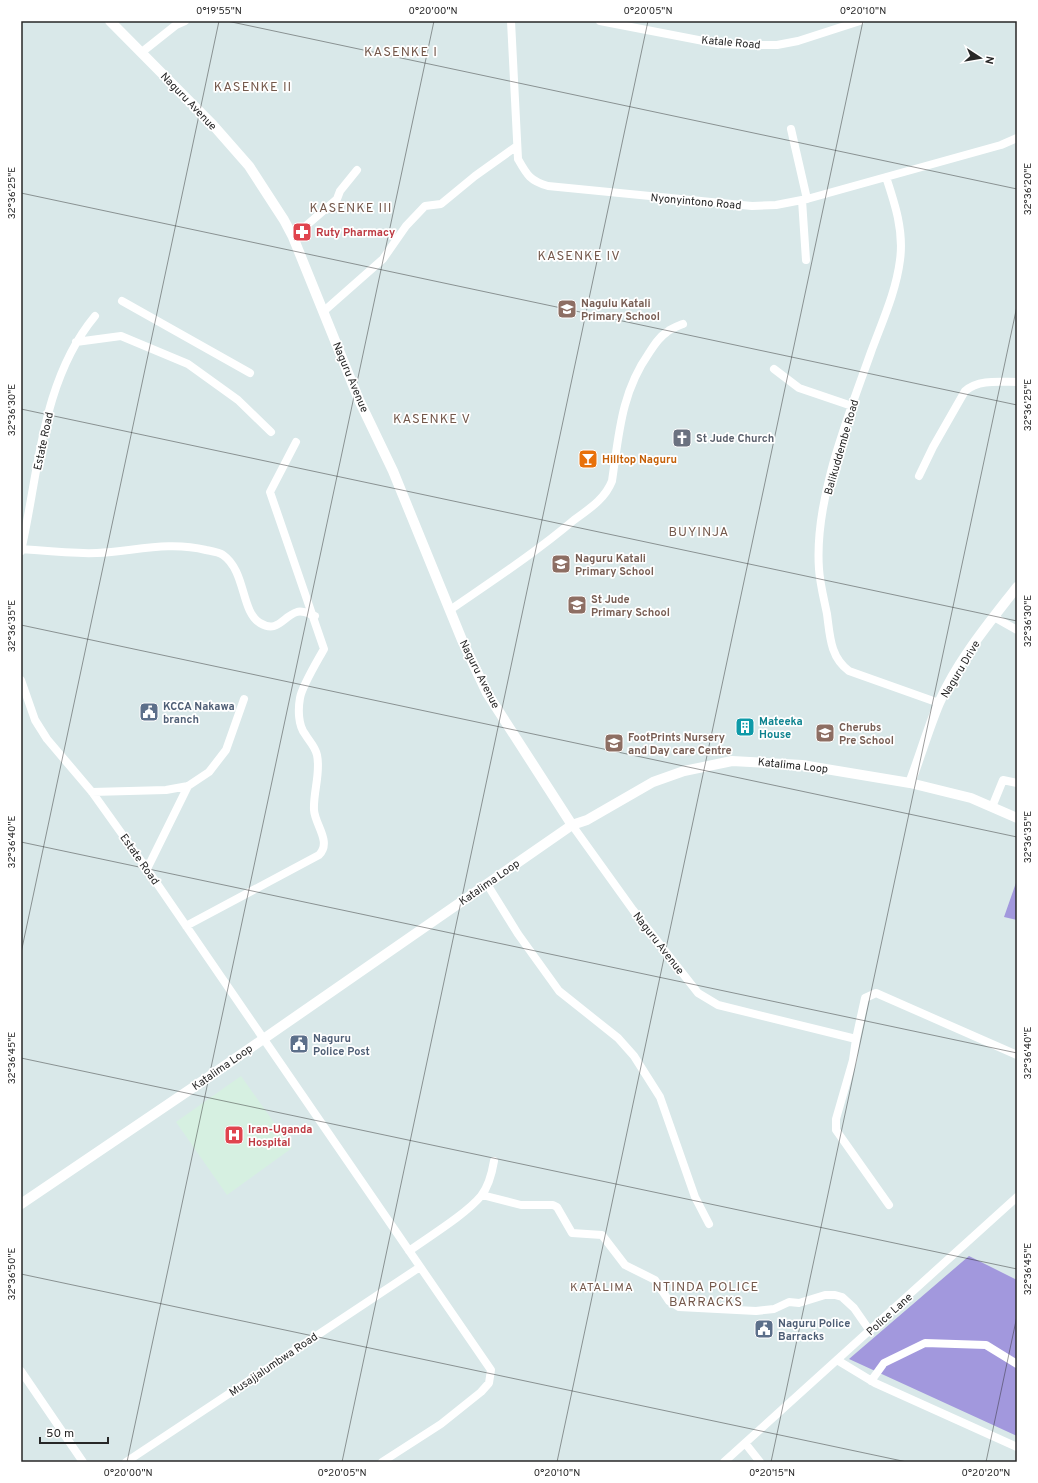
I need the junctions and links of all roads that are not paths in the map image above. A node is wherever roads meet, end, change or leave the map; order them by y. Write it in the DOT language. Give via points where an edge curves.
graph roads {
  1 [pos="110,21"];
  2 [pos="185,21"];
  3 [pos="511,21"];
  4 [pos="600,21"];
  5 [pos="860,21"];
  6 [pos="142,52"];
  7 [pos="791,129"];
  8 [pos="1017,138"];
  9 [pos="518,146"];
  10 [pos="357,170"];
  11 [pos="886,177"];
  12 [pos="805,200"];
  13 [pos="293,237"];
  14 [pos="806,260"];
  15 [pos="122,301"];
  16 [pos="324,311"];
  17 [pos="95,316"];
  18 [pos="683,324"];
  19 [pos="76,342"];
  20 [pos="774,370"];
  21 [pos="250,374"];
  22 [pos="1017,382"];
  23 [pos="852,406"];
  24 [pos="271,432"];
  25 [pos="296,442"];
  26 [pos="919,476"];
  27 [pos="21,550"];
  28 [pos="1017,586"];
  29 [pos="450,610"];
  30 [pos="315,616"];
  31 [pos="994,617"];
  32 [pos="1017,630"];
  33 [pos="21,680"];
  34 [pos="244,699"];
  35 [pos="939,703"];
  36 [pos="910,783"];
  37 [pos="1017,783"];
  38 [pos="188,786"];
  39 [pos="92,792"];
  40 [pos="992,807"];
  41 [pos="1017,818"];
  42 [pos="572,825"];
  43 [pos="147,870"];
  44 [pos="487,884"];
  45 [pos="186,926"];
  46 [pos="263,1038"];
  47 [pos="856,1039"];
  48 [pos="1017,1054"];
  49 [pos="494,1161"];
  50 [pos="482,1195"];
  51 [pos="1017,1197"];
  52 [pos="21,1204"];
  53 [pos="889,1205"];
  54 [pos="709,1224"];
  55 [pos="409,1251"];
  56 [pos="420,1267"];
  57 [pos="870,1331"];
  58 [pos="837,1360"];
  59 [pos="1017,1364"];
  60 [pos="21,1371"];
  61 [pos="871,1381"];
  62 [pos="745,1443"];
  63 [pos="1017,1446"];
  64 [pos="83,1462"];
  65 [pos="126,1462"];
  66 [pos="382,1462"];
  67 [pos="724,1462"];
  68 [pos="760,1462"];
  1 -- 6 [label="street, Naguru Avenue"];
  2 -- 6 [label="street" via="176,25"];
  3 -- 9 [label="street, Nyonyintono Road"];
  4 -- 5 [label="street, Katale Road" via="719,44 747,45 777,45 798,41"];
  6 -- 13 [label="street, Naguru Avenue" via="249,166"];
  7 -- 12 [label="street"];
  8 -- 11 [label="street, Nyonyintono Road" via="1001,145"];
  9 -- 12 [label="street, Nyonyintono Road" via="518,159 527,175 536,183 548,186 752,206"];
  9 -- 16 [label="street" via="441,204 425,206 406,226 383,258"];
  10 -- 13 [label="street" via="340,191 338,199"];
  11 -- 12 [label="street, Nyonyintono Road"];
  11 -- 23 [label="street, Balikuddembe Road" via="900,225 900,259 893,290"];
  12 -- 14 [label="street"];
  13 -- 16 [label="street, Naguru Avenue"];
  15 -- 21 [label="street"];
  16 -- 29 [label="street, Naguru Avenue"];
  17 -- 19 [label="street, Estate Road"];
  18 -- 29 [label="street" via="666,332 657,341 629,388 622,414 612,481 608,490 547,542"];
  19 -- 24 [label="street" via="121,336 188,364 238,400"];
  19 -- 27 [label="street, Estate Road" via="46,418"];
  20 -- 23 [label="street" via="799,388"];
  22 -- 26 [label="street" via="981,382 965,391"];
  23 -- 35 [label="street, Balikuddembe Road" via="828,484 819,547 819,570 833,651 836,659 849,671"];
  25 -- 30 [label="street" via="270,492"];
  27 -- 30 [label="street" via="97,553 173,545 193,547 222,554 232,563 251,614 259,623 279,625 296,612 303,611"];
  28 -- 31 [label="street, Naguru Drive"];
  29 -- 42 [label="street, Naguru Avenue" via="487,693"];
  30 -- 45 [label="street" via="324,648 300,696 299,713 304,732 317,754 318,781 314,809 325,847 319,855"];
  31 -- 32 [label="street"];
  31 -- 35 [label="street, Naguru Drive" via="955,673"];
  33 -- 39 [label="street, Estate Road" via="35,720"];
  34 -- 38 [label="street" via="226,750 209,772"];
  35 -- 36 [label="street, Naguru Drive"];
  36 -- 40 [label="street, Katalima Loop" via="971,798"];
  36 -- 42 [label="street, Katalima Loop" via="802,765 732,761 684,771 653,782 587,820"];
  37 -- 40 [label="street" via="1003,780"];
  38 -- 39 [label="street" via="166,790"];
  38 -- 43 [label="street"];
  39 -- 43 [label="street, Estate Road"];
  40 -- 41 [label="street, Katalima Loop"];
  42 -- 44 [label="street, Katalima Loop"];
  42 -- 47 [label="street, Naguru Avenue" via="633,910 698,993 718,1005"];
  43 -- 45 [label="street, Estate Road"];
  44 -- 46 [label="street, Katalima Loop"];
  44 -- 54 [label="street" via="518,934 559,991 618,1038 634,1056 660,1097 695,1197"];
  45 -- 46 [label="street, Estate Road"];
  46 -- 52 [label="street, Katalima Loop"];
  46 -- 55 [label="street, Estate Road"];
  47 -- 48 [label="street" via="861,1010 866,998 876,993"];
  47 -- 53 [label="street" via="853,1060 836,1119 836,1130"];
  49 -- 50 [label="street" via="492,1176"];
  50 -- 55 [label="street"];
  50 -- 57 [label="street" via="521,1205 557,1207 572,1233 602,1235 625,1265 655,1280 668,1301 679,1307 756,1311 774,1309 789,1302 799,1303 825,1295 835,1295 842,1297 854,1308"];
  51 -- 57 [label="street, Police Lane"];
  55 -- 56 [label="street, Estate Road"];
  56 -- 65 [label="street, Musajjalumbwa Road"];
  56 -- 66 [label="street, Estate Road" via="491,1370 490,1378 481,1392 441,1424"];
  57 -- 58 [label="street, Police Lane"];
  58 -- 61 [label="street"];
  58 -- 62 [label="street, Police Lane"];
  59 -- 61 [label="street" via="986,1345 925,1343 884,1363"];
  60 -- 64 [label="street"];
  61 -- 63 [label="street"];
  62 -- 67 [label="street, Police Lane"];
  62 -- 68 [label="street"];
}
